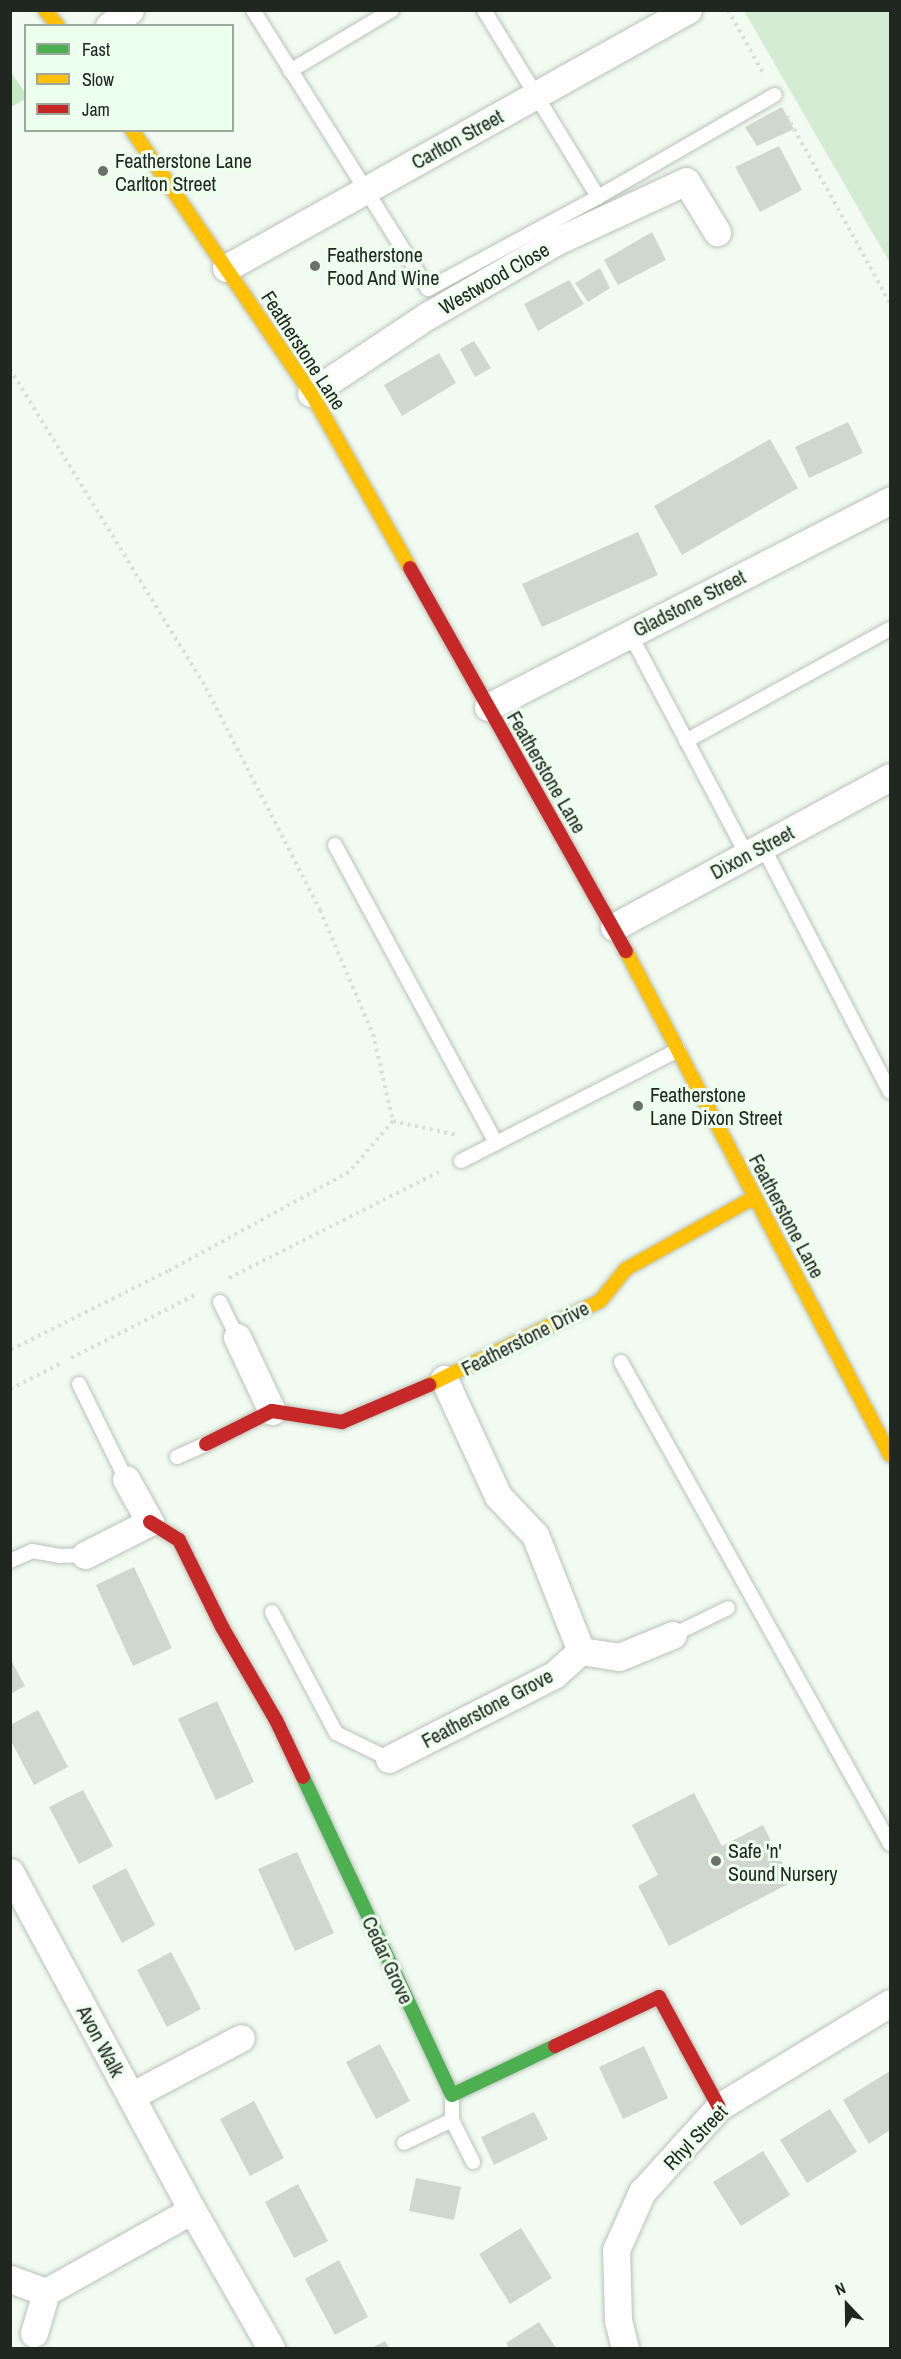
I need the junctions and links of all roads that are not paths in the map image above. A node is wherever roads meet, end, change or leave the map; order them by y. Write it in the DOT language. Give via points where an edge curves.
graph roads {
  1 [pos="45,10"];
  2 [pos="130,10"];
  3 [pos="253,10"];
  4 [pos="392,10"];
  5 [pos="484,10"];
  6 [pos="688,10"];
  7 [pos="56,24"];
  8 [pos="112,24"];
  9 [pos="290,71"];
  10 [pos="775,95"];
  11 [pos="534,96"];
  12 [pos="133,132"];
  13 [pos="365,190"];
  14 [pos="598,197"];
  15 [pos="717,232"];
  16 [pos="226,268"];
  17 [pos="311,393"];
  18 [pos="891,500"];
  19 [pos="891,629"];
  20 [pos="630,634"];
  21 [pos="488,707"];
  22 [pos="686,741"];
  23 [pos="891,777"];
  24 [pos="335,845"];
  25 [pos="755,851"];
  26 [pos="614,927"];
  27 [pos="678,1050"];
  28 [pos="891,1092"];
  29 [pos="496,1143"];
  30 [pos="461,1161"];
  31 [pos="755,1197"];
  32 [pos="220,1302"];
  33 [pos="237,1337"];
  34 [pos="621,1362"];
  35 [pos="444,1379"];
  36 [pos="79,1384"];
  37 [pos="272,1411"];
  38 [pos="206,1444"];
  39 [pos="891,1455"];
  40 [pos="177,1457"];
  41 [pos="126,1479"];
  42 [pos="150,1522"];
  43 [pos="85,1555"];
  44 [pos="10,1561"];
  45 [pos="728,1608"];
  46 [pos="272,1612"];
  47 [pos="673,1635"];
  48 [pos="581,1651"];
  49 [pos="389,1759"];
  50 [pos="891,1844"];
  51 [pos="10,1872"];
  52 [pos="891,2003"];
  53 [pos="241,2038"];
  54 [pos="452,2095"];
  55 [pos="131,2096"];
  56 [pos="719,2107"];
  57 [pos="452,2120"];
  58 [pos="404,2142"];
  59 [pos="472,2162"];
  60 [pos="192,2210"];
  61 [pos="10,2279"];
  62 [pos="46,2292"];
  63 [pos="34,2333"];
  64 [pos="271,2349"];
  65 [pos="625,2349"];
  1 -- 7 [label="street"];
  2 -- 8 [label="street"];
  3 -- 9 [label="lane"];
  4 -- 9 [label="lane"];
  5 -- 11 [label="lane"];
  6 -- 11 [label="street, Carlton Street"];
  9 -- 13 [label="lane"];
  10 -- 14 [label="lane"];
  11 -- 13 [label="street, Carlton Street"];
  11 -- 14 [label="lane"];
  12 -- 16 [label="street, Featherstone Lane"];
  13 -- 14 [label="lane" via="428,290"];
  13 -- 16 [label="street, Carlton Street"];
  15 -- 17 [label="street, Westwood Close" via="686,181 557,241 427,316"];
  16 -- 17 [label="street, Featherstone Lane"];
  17 -- 21 [label="street, Featherstone Lane"];
  18 -- 20 [label="street, Gladstone Street"];
  19 -- 22 [label="lane"];
  20 -- 21 [label="street, Gladstone Street"];
  20 -- 22 [label="lane"];
  21 -- 26 [label="street, Featherstone Lane"];
  22 -- 25 [label="lane"];
  23 -- 25 [label="street, Dixon Street"];
  24 -- 29 [label="lane"];
  25 -- 26 [label="street, Dixon Street"];
  25 -- 28 [label="lane"];
  26 -- 27 [label="street, Featherstone Lane"];
  27 -- 29 [label="lane"];
  27 -- 31 [label="street, Featherstone Lane"];
  29 -- 30 [label="lane"];
  31 -- 35 [label="street, Featherstone Drive" via="626,1269 600,1301"];
  31 -- 39 [label="street, Featherstone Lane"];
  32 -- 33 [label="lane"];
  33 -- 37 [label="street"];
  34 -- 50 [label="lane"];
  35 -- 37 [label="street, Featherstone Drive" via="342,1422"];
  35 -- 48 [label="street" via="498,1496 534,1535"];
  36 -- 41 [label="lane"];
  37 -- 38 [label="street"];
  38 -- 40 [label="lane"];
  41 -- 42 [label="street, Cedar Grove"];
  42 -- 43 [label="street"];
  42 -- 54 [label="street, Cedar Grove" via="179,1540 222,1627 276,1720"];
  43 -- 44 [label="lane" via="32,1551"];
  45 -- 47 [label="lane"];
  46 -- 49 [label="lane" via="336,1733"];
  47 -- 48 [label="street" via="619,1657"];
  48 -- 49 [label="street, Featherstone Grove" via="554,1675"];
  51 -- 55 [label="street, Avon Walk"];
  52 -- 56 [label="street, Rhyl Street"];
  53 -- 55 [label="street"];
  54 -- 56 [label="street" via="659,1997"];
  54 -- 57 [label="lane"];
  55 -- 60 [label="street, Avon Walk"];
  56 -- 65 [label="street, Rhyl Street" via="642,2192 616,2250 618,2320"];
  57 -- 58 [label="lane"];
  57 -- 59 [label="lane"];
  60 -- 62 [label="street"];
  60 -- 64 [label="street, Avon Walk"];
  61 -- 62 [label="street"];
  62 -- 63 [label="street"];
}
